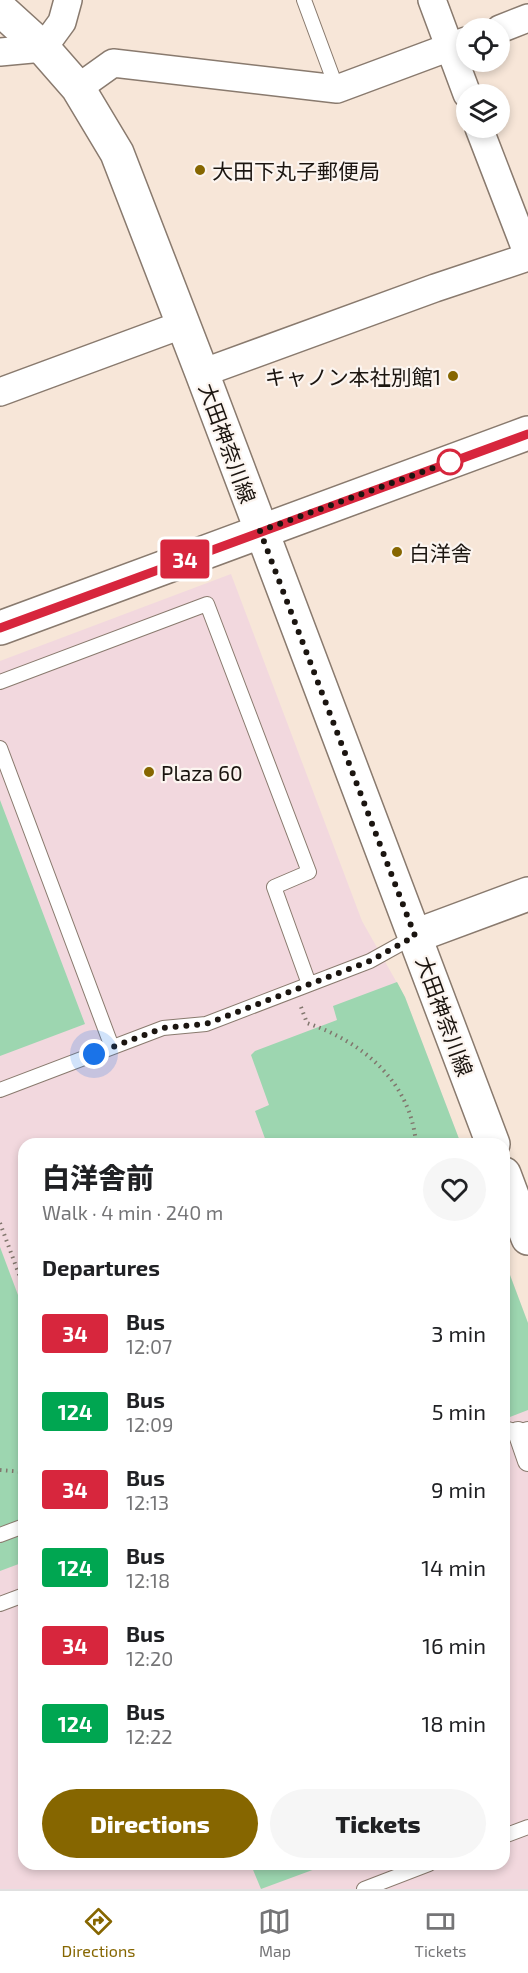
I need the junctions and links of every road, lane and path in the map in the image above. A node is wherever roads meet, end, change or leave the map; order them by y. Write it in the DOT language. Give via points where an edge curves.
graph roads {
  1 [pos="68,0"];
  2 [pos="304,0"];
  3 [pos="432,0"];
  4 [pos="0,9"];
  5 [pos="528,18"];
  6 [pos="510,25"];
  7 [pos="456,41"];
  8 [pos="456,45"];
  9 [pos="43,48"];
  10 [pos="0,52"];
  11 [pos="78,88"];
  12 [pos="337,89"];
  13 [pos="483,138"];
  14 [pos="528,256"];
  15 [pos="183,324"];
  16 [pos="202,373"];
  17 [pos="0,392"];
  18 [pos="528,434"];
  19 [pos="260,531"];
  20 [pos="0,628"];
  21 [pos="0,682"];
  22 [pos="0,748"];
  23 [pos="528,894"];
  24 [pos="415,936"];
  25 [pos="309,984"];
  26 [pos="294,990"];
  27 [pos="112,1047"];
  28 [pos="0,1090"];
  29 [pos="415,1138"];
  30 [pos="491,1138"];
  31 [pos="510,1190"];
  32 [pos="0,1223"];
  33 [pos="528,1238"];
  34 [pos="18,1272"];
  35 [pos="517,1430"];
  36 [pos="528,1461"];
  37 [pos="0,1470"];
  38 [pos="18,1472"];
  39 [pos="18,1528"];
  40 [pos="0,1535"];
  41 [pos="18,1597"];
  42 [pos="0,1604"];
  43 [pos="528,1827"];
  44 [pos="510,1834"];
  45 [pos="407,1870"];
  46 [pos="364,1889"];
  1 -- 9 [label="street" via="62,22"];
  2 -- 12 [label="lane"];
  3 -- 7 [label="street"];
  4 -- 9 [label="main road, 大田神奈川線"];
  5 -- 6 [label="street"];
  8 -- 12 [label="street"];
  9 -- 10 [label="street"];
  9 -- 11 [label="main road, 大田神奈川線"];
  11 -- 12 [label="street" via="113,63"];
  11 -- 15 [label="main road, 大田神奈川線" via="117,153"];
  13 -- 14 [label="street"];
  14 -- 16 [label="street"];
  15 -- 16 [label="main road, 大田神奈川線"];
  15 -- 17 [label="street"];
  16 -- 19 [label="main road, 大田神奈川線"];
  18 -- 19 [label="main road"];
  19 -- 20 [label="main road"];
  19 -- 24 [label="main road, 大田神奈川線"];
  21 -- 25 [label="lane" via="207,604 309,872 274,887"];
  22 -- 27 [label="lane"];
  23 -- 24 [label="main road"];
  24 -- 25 [label="lane" via="370,961"];
  24 -- 30 [label="main road, 大田神奈川線"];
  25 -- 26 [label="lane"];
  26 -- 27 [label="lane" via="206,1024 163,1028"];
  26 -- 29 [label="path" via="307,1023 332,1032 381,1066 407,1106"];
  27 -- 28 [label="lane"];
  31 -- 33 [label="main road"];
  32 -- 34 [label="path"];
  35 -- 36 [label="street"];
  37 -- 38 [label="path"];
  39 -- 40 [label="lane"];
  41 -- 42 [label="lane"];
  43 -- 44 [label="lane"];
  45 -- 46 [label="lane"];
}
